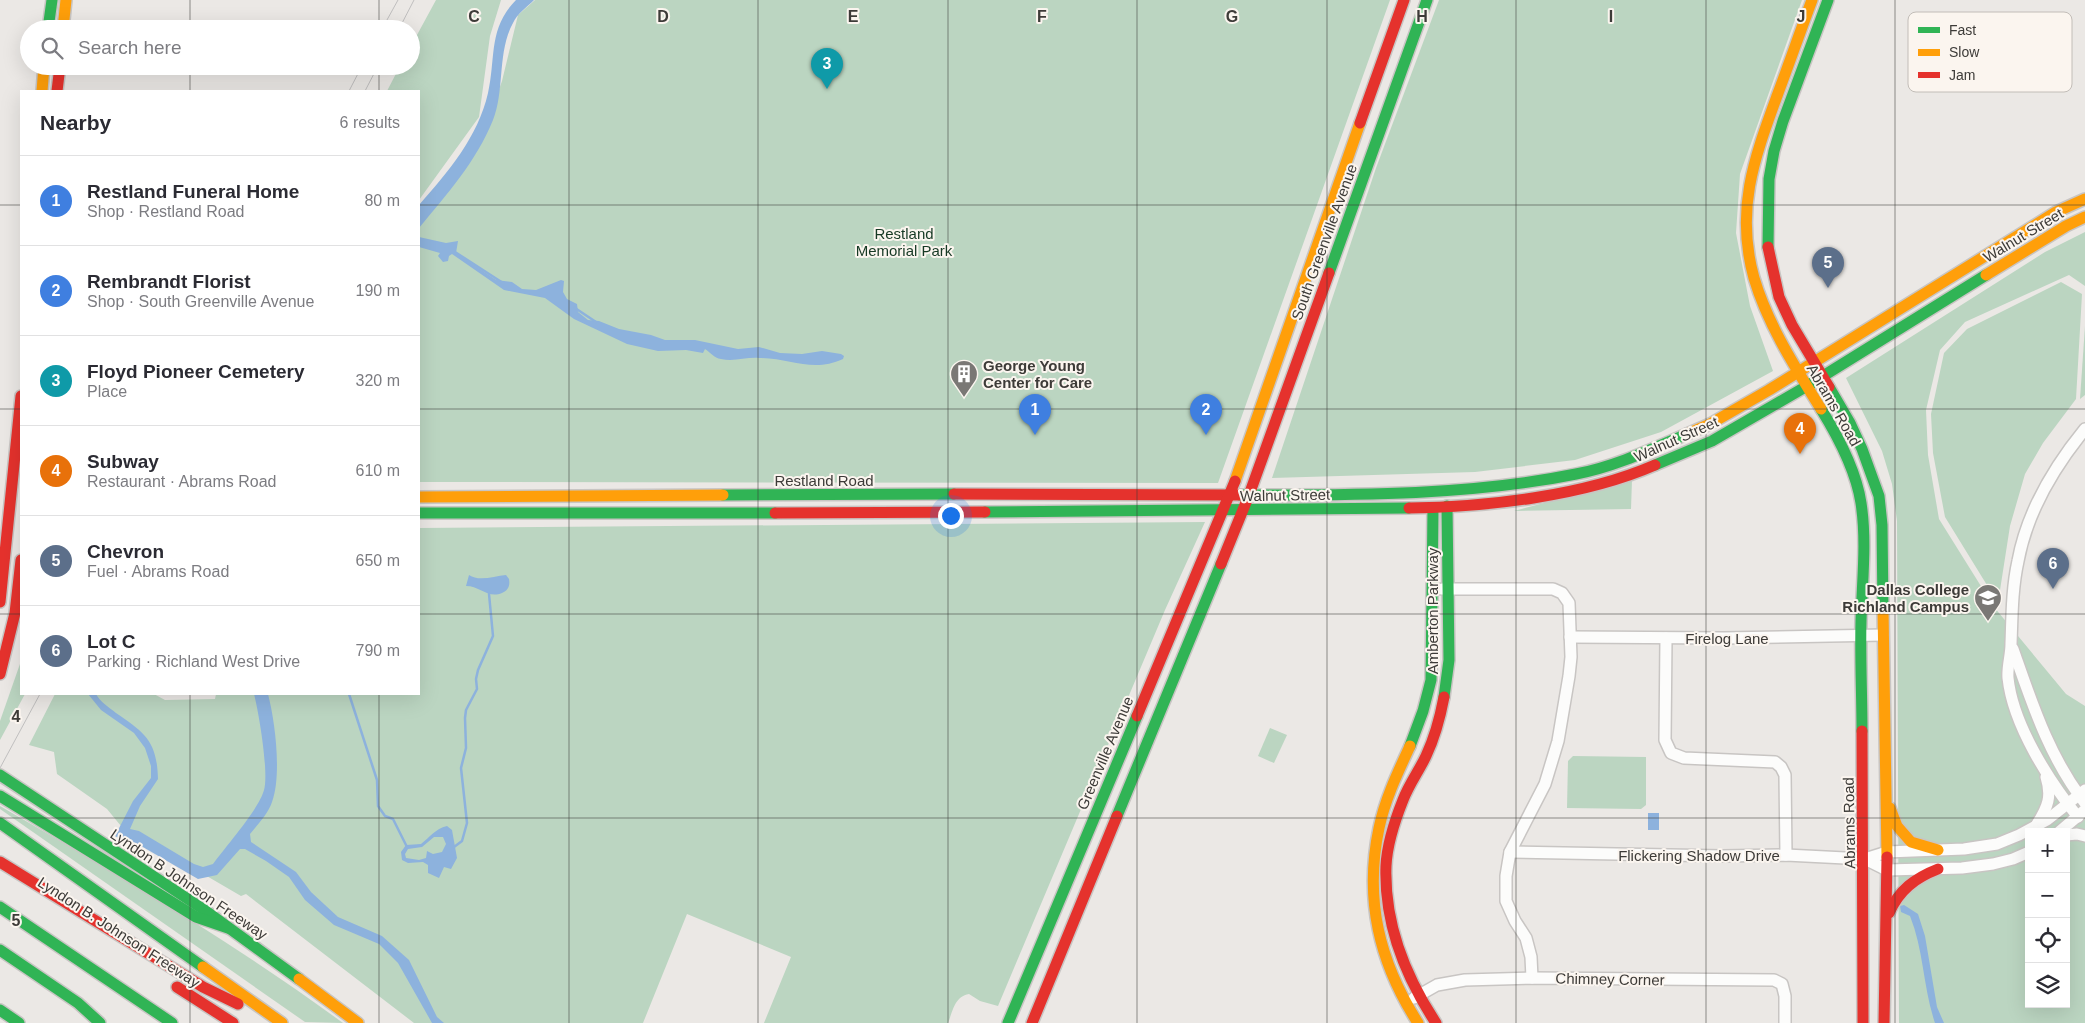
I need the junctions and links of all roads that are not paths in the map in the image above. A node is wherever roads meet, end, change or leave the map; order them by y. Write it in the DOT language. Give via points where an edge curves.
graph roads {
  1 [pos="52,0"];
  2 [pos="66,0"];
  3 [pos="1404,0"];
  4 [pos="1427,0"];
  5 [pos="1812,0"];
  6 [pos="1828,0"];
  7 [pos="49,20"];
  8 [pos="64,20"];
  9 [pos="43,75"];
  10 [pos="59,75"];
  11 [pos="42,90"];
  12 [pos="57,90"];
  13 [pos="1769,115"];
  14 [pos="1783,121"];
  15 [pos="2085,199"];
  16 [pos="2085,217"];
  17 [pos="1282,345"];
  18 [pos="1300,352"];
  19 [pos="1813,362"];
  20 [pos="1798,372"];
  21 [pos="1821,377"];
  22 [pos="1807,386"];
  23 [pos="20,406"];
  24 [pos="1257,419"];
  25 [pos="1275,425"];
  26 [pos="2085,429"];
  27 [pos="1651,450"];
  28 [pos="1658,465"];
  29 [pos="1229,495"];
  30 [pos="1249,495"];
  31 [pos="420,497"];
  32 [pos="11,498"];
  33 [pos="1447,506"];
  34 [pos="1434,508"];
  35 [pos="1222,511"];
  36 [pos="1242,511"];
  37 [pos="4,512"];
  38 [pos="20,513"];
  39 [pos="420,513"];
  40 [pos="20,569"];
  41 [pos="1432,589"];
  42 [pos="1448,589"];
  43 [pos="0,602"];
  44 [pos="1883,635"];
  45 [pos="1861,636"];
  46 [pos="1570,637"];
  47 [pos="1666,638"];
  48 [pos="2011,644"];
  49 [pos="0,674"];
  50 [pos="2052,750"];
  51 [pos="2040,764"];
  52 [pos="0,775"];
  53 [pos="1886,795"];
  54 [pos="0,796"];
  55 [pos="2083,796"];
  56 [pos="1101,802"];
  57 [pos="2068,804"];
  58 [pos="1120,810"];
  59 [pos="2081,813"];
  60 [pos="0,823"];
  61 [pos="2034,828"];
  62 [pos="2064,828"];
  63 [pos="2025,832"];
  64 [pos="2070,835"];
  65 [pos="2085,836"];
  66 [pos="1938,850"];
  67 [pos="1510,852"];
  68 [pos="1887,852"];
  69 [pos="2025,854"];
  70 [pos="1786,855"];
  71 [pos="1864,859"];
  72 [pos="0,862"];
  73 [pos="1938,869"];
  74 [pos="1887,870"];
  75 [pos="0,874"];
  76 [pos="13,876"];
  77 [pos="0,907"];
  78 [pos="199,913"];
  79 [pos="1885,937"];
  80 [pos="0,950"];
  81 [pos="132,957"];
  82 [pos="1532,978"];
  83 [pos="165,979"];
  84 [pos="1418,996"];
  85 [pos="49,997"];
  86 [pos="1404,1005"];
  87 [pos="0,1010"];
  88 [pos="19,1023"];
  89 [pos="90,1023"];
  90 [pos="100,1023"];
  91 [pos="172,1023"];
  92 [pos="233,1023"];
  93 [pos="281,1023"];
  94 [pos="358,1023"];
  95 [pos="1008,1023"];
  96 [pos="1032,1023"];
  97 [pos="1418,1023"];
  98 [pos="1436,1023"];
  99 [pos="1785,1023"];
  100 [pos="1863,1023"];
  101 [pos="1884,1023"];
  1 -- 7 [label="main road"];
  2 -- 8 [label="main road"];
  3 -- 17 [label="main road, South Greenville Avenue"];
  4 -- 18 [label="main road, South Greenville Avenue"];
  5 -- 13 [label="main road, Abrams Road"];
  6 -- 14 [label="main road, Abrams Road"];
  9 -- 11 [label="main road"];
  10 -- 12 [label="main road"];
  13 -- 14 [label="main road"];
  13 -- 20 [label="main road, Abrams Road" via="1750,178 1747,242 1762,301"];
  14 -- 19 [label="main road, Abrams Road" via="1769,179 1768,253 1779,297"];
  15 -- 19 [label="main road, Walnut Street" via="2056,212"];
  16 -- 21 [label="main road, Walnut Street"];
  17 -- 18 [label="main road"];
  17 -- 24 [label="main road, South Greenville Avenue"];
  18 -- 25 [label="main road, South Greenville Avenue"];
  19 -- 20 [label="main road, Walnut Street"];
  19 -- 21 [label="main road, Abrams Road"];
  20 -- 22 [label="main road, Abrams Road"];
  20 -- 27 [label="main road, Walnut Street" via="1710,424"];
  21 -- 22 [label="main road, Walnut Street"];
  21 -- 44 [label="main road, Abrams Road" via="1850,423 1879,496"];
  22 -- 28 [label="main road, Walnut Street" via="1712,441"];
  22 -- 45 [label="main road, Abrams Road" via="1846,453 1860,499 1863,521"];
  23 -- 32 [label="main road"];
  24 -- 25 [label="main road"];
  24 -- 29 [label="main road, South Greenville Avenue"];
  25 -- 30 [label="main road, South Greenville Avenue"];
  26 -- 48 [label="street" via="2048,481 2025,534 2014,587"];
  27 -- 28 [label="main road"];
  27 -- 30 [label="main road, Walnut Street" via="1578,474 1494,486 1341,495"];
  28 -- 33 [label="main road, Walnut Street" via="1584,489"];
  29 -- 30 [label="main road, Walnut Street"];
  29 -- 31 [label="main road, Restland Road"];
  29 -- 35 [label="main road, Greenville Avenue"];
  30 -- 36 [label="main road"];
  32 -- 37 [label="main road"];
  33 -- 34 [label="main road, Walnut Street"];
  33 -- 42 [label="main road, Amberton Parkway"];
  34 -- 36 [label="main road, Walnut Street"];
  34 -- 41 [label="main road, Amberton Parkway"];
  35 -- 36 [label="main road, Walnut Street"];
  35 -- 39 [label="main road"];
  35 -- 56 [label="main road, Greenville Avenue"];
  36 -- 58 [label="main road"];
  37 -- 38 [label="main road"];
  37 -- 43 [label="main road"];
  40 -- 49 [label="main road" via="15,613"];
  41 -- 42 [label="street"];
  41 -- 86 [label="main road, Amberton Parkway" via="1428,696 1380,821 1372,861 1379,932 1395,988"];
  42 -- 46 [label="street" via="1557,590 1569,603"];
  42 -- 84 [label="main road, Amberton Parkway" via="1449,660 1443,704 1427,755 1398,815 1386,866 1394,940"];
  44 -- 45 [label="street, Firelog Lane"];
  44 -- 53 [label="main road, Abrams Road"];
  45 -- 47 [label="street, Firelog Lane"];
  45 -- 71 [label="main road, Abrams Road"];
  46 -- 47 [label="street, Firelog Lane"];
  46 -- 67 [label="street" via="1569,676 1558,741 1545,784"];
  47 -- 70 [label="street" via="1665,740 1671,753 1684,758 1775,762 1786,775"];
  48 -- 50 [label="street"];
  48 -- 51 [label="street" via="2008,678 2016,708"];
  50 -- 51 [label="street"];
  50 -- 55 [label="street"];
  51 -- 57 [label="street"];
  51 -- 61 [label="street" via="2050,799"];
  52 -- 78 [label="main road, Lyndon B Johnson Freeway"];
  53 -- 66 [label="main road" via="1892,816 1903,835 1910,842"];
  53 -- 68 [label="main road, Abrams Road"];
  54 -- 78 [label="main road"];
  55 -- 57 [label="street, Flickering Shadow Drive"];
  56 -- 58 [label="main road"];
  56 -- 95 [label="main road, Greenville Avenue"];
  57 -- 59 [label="street"];
  57 -- 61 [label="street, Flickering Shadow Drive"];
  58 -- 96 [label="main road"];
  59 -- 62 [label="street"];
  60 -- 93 [label="main road"];
  63 -- 66 [label="street, Flickering Shadow Drive" via="1982,847"];
  64 -- 65 [label="street"];
  66 -- 68 [label="street, Flickering Shadow Drive"];
  67 -- 70 [label="street, Flickering Shadow Drive"];
  67 -- 82 [label="street" via="1506,901 1526,938"];
  68 -- 71 [label="street, Flickering Shadow Drive"];
  68 -- 74 [label="main road, Abrams Road"];
  69 -- 73 [label="street" via="1978,867"];
  70 -- 71 [label="street, Flickering Shadow Drive"];
  71 -- 74 [label="street"];
  71 -- 100 [label="main road, Abrams Road"];
  72 -- 76 [label="main road"];
  73 -- 74 [label="street"];
  73 -- 79 [label="main road" via="1918,877 1900,891 1888,913"];
  74 -- 79 [label="main road, Abrams Road"];
  75 -- 76 [label="main road, Lyndon B. Johnson Freeway"];
  76 -- 81 [label="main road, Lyndon B. Johnson Freeway"];
  76 -- 93 [label="main road" via="204,987"];
  77 -- 91 [label="main road"];
  78 -- 94 [label="main road, Lyndon B Johnson Freeway" via="228,928"];
  79 -- 101 [label="main road, Abrams Road"];
  80 -- 90 [label="main road" via="78,1003"];
  82 -- 84 [label="street, Chimney Corner" via="1450,982"];
  82 -- 99 [label="street, Chimney Corner" via="1774,980 1782,984 1786,996"];
  83 -- 92 [label="main road, Lyndon B. Johnson Freeway"];
  84 -- 86 [label="street, Chimney Corner"];
  84 -- 98 [label="main road, Amberton Parkway"];
  85 -- 89 [label="main road"];
  86 -- 97 [label="main road, Amberton Parkway"];
  87 -- 88 [label="main road"];
}
